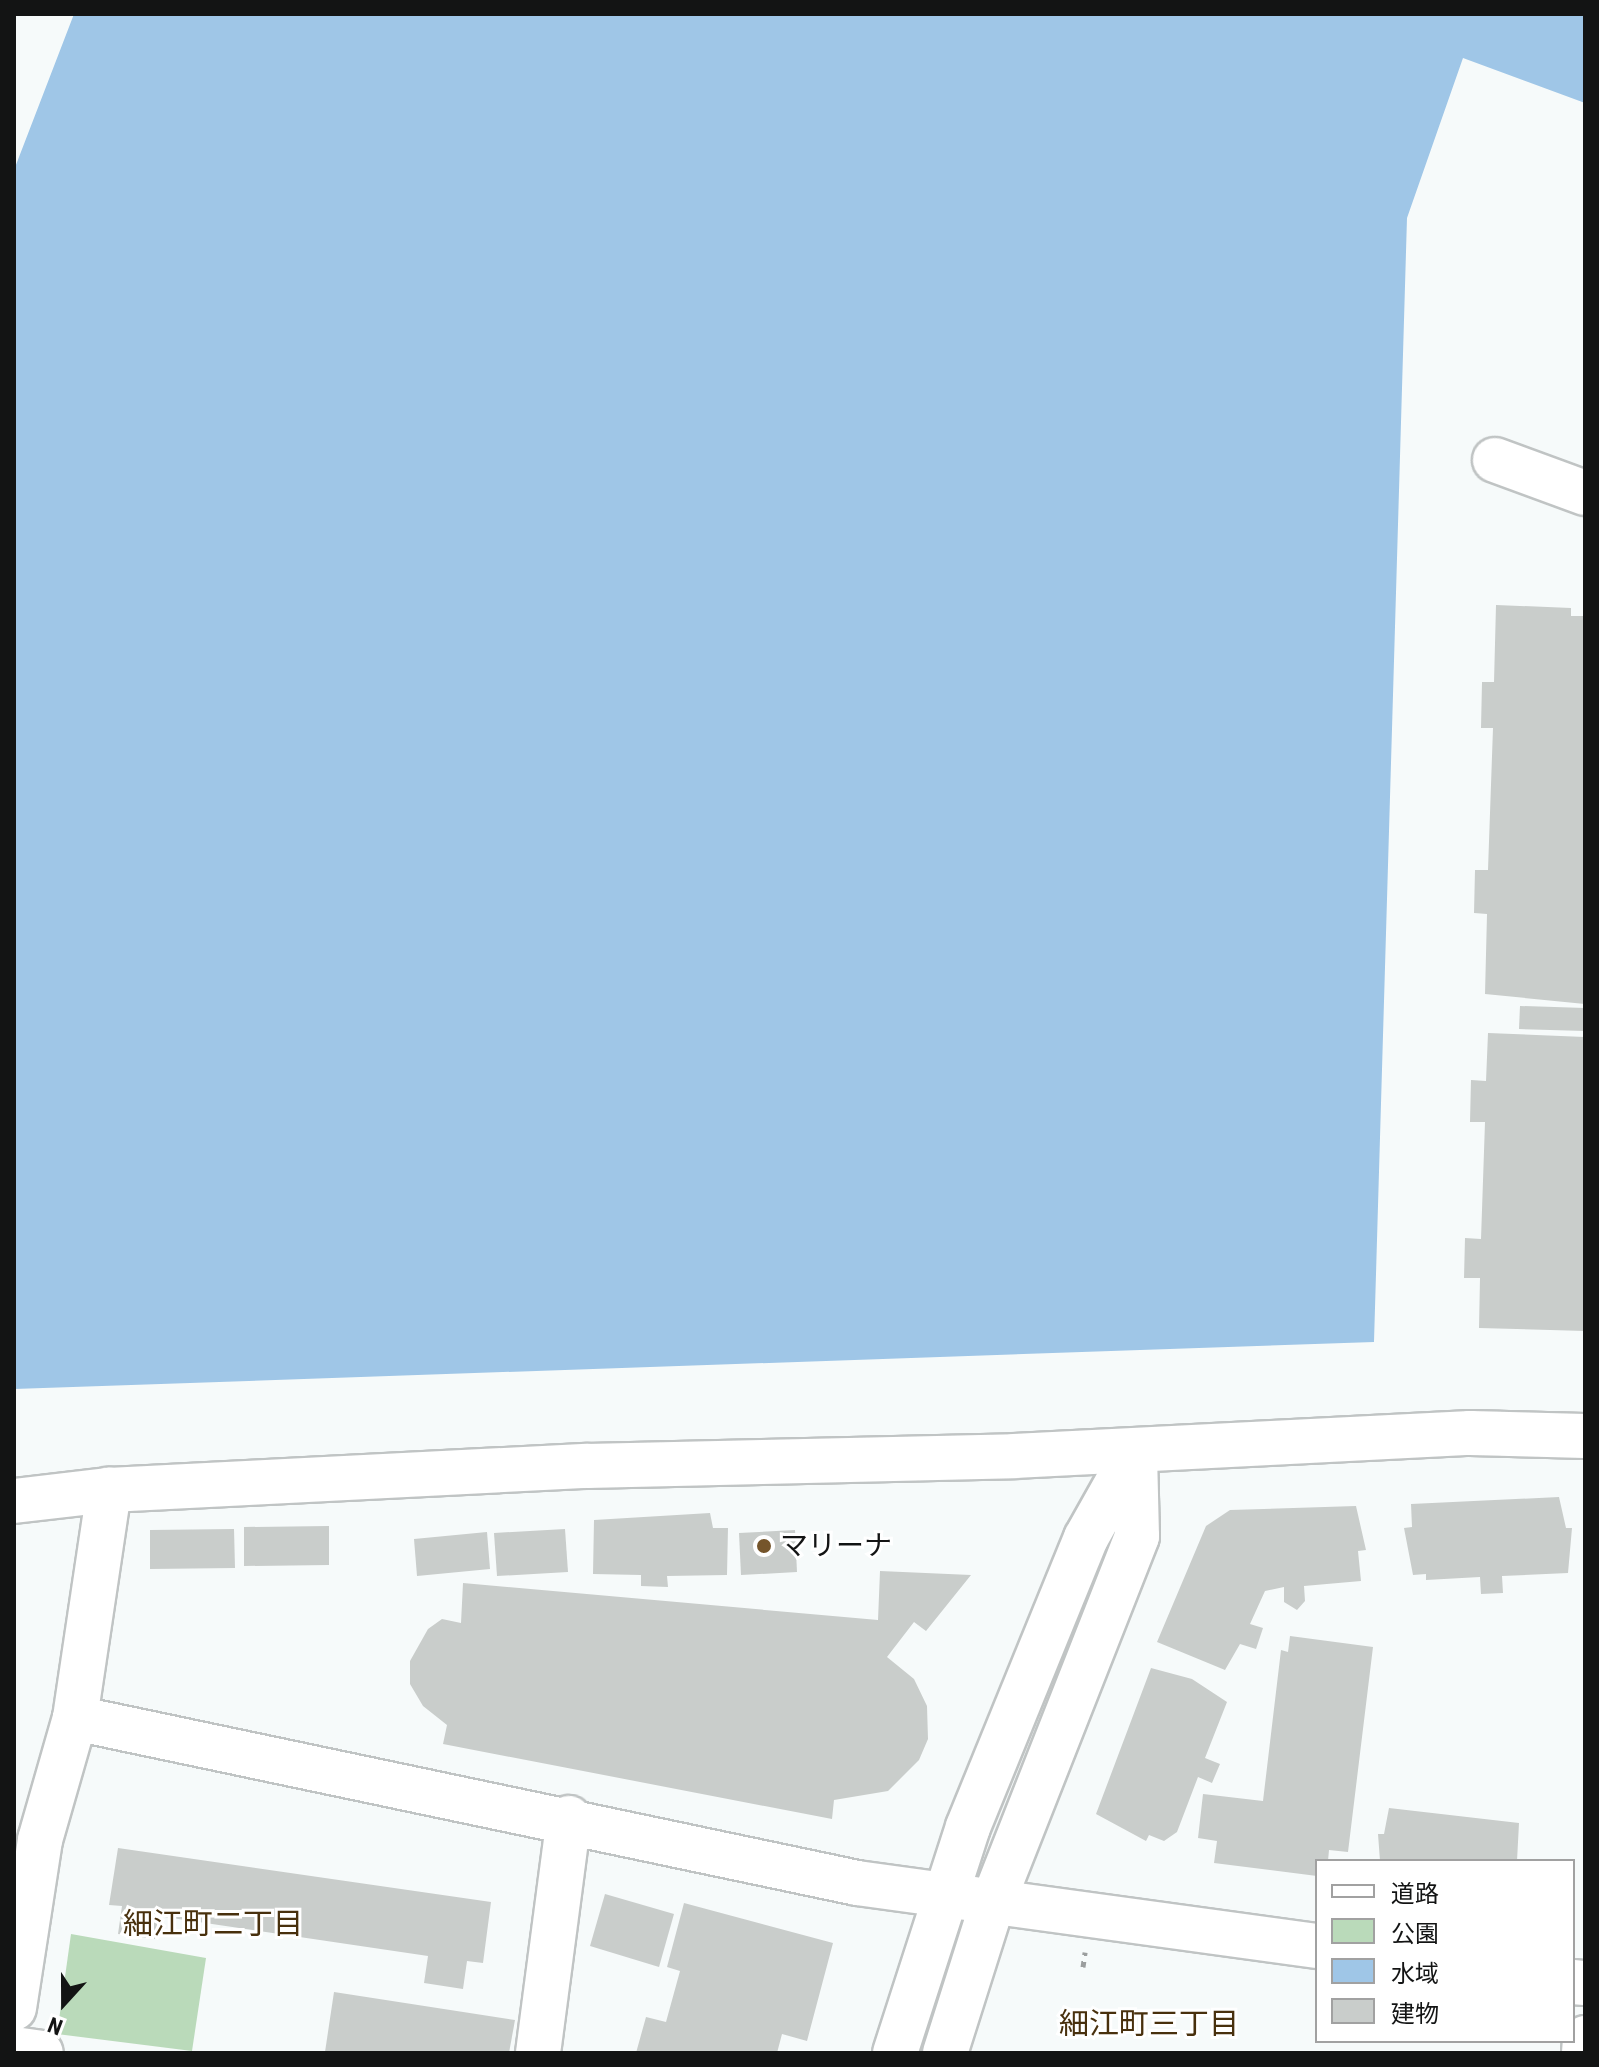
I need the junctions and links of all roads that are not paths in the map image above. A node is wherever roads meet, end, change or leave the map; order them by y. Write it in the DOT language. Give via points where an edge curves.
graph roads {
  1 [pos="1495,460"];
  2 [pos="1585,493"];
  3 [pos="1585,1436"];
  4 [pos="1135,1451"];
  5 [pos="14,1483"];
  6 [pos="109,1490"];
  7 [pos="14,1501"];
  8 [pos="75,1718"];
  9 [pos="569,1818"];
  10 [pos="27,1839"];
  11 [pos="942,1895"];
  12 [pos="993,1902"];
  13 [pos="1315,1946"];
  14 [pos="14,2008"];
  15 [pos="1585,2038"];
  16 [pos="14,2049"];
  17 [pos="41,2053"];
  18 [pos="538,2053"];
  19 [pos="895,2053"];
  20 [pos="945,2053"];
  21 [pos="1584,2053"];
  1 -- 2 [label="street"];
  3 -- 4 [label="street" via="1470,1433"];
  4 -- 6 [label="street" via="587,1466"];
  4 -- 11 [label="street" via="1086,1538"];
  4 -- 12 [label="street" via="1137,1536"];
  5 -- 6 [label="street"];
  6 -- 7 [label="street"];
  6 -- 8 [label="street"];
  8 -- 9 [label="street"];
  8 -- 10 [label="street"];
  9 -- 11 [label="street" via="857,1883"];
  9 -- 18 [label="street"];
  10 -- 14 [label="street"];
  11 -- 12 [label="street"];
  11 -- 19 [label="street"];
  12 -- 13 [label="street"];
  12 -- 20 [label="street"];
  15 -- 21 [label="street"];
  16 -- 17 [label="street"];
}
